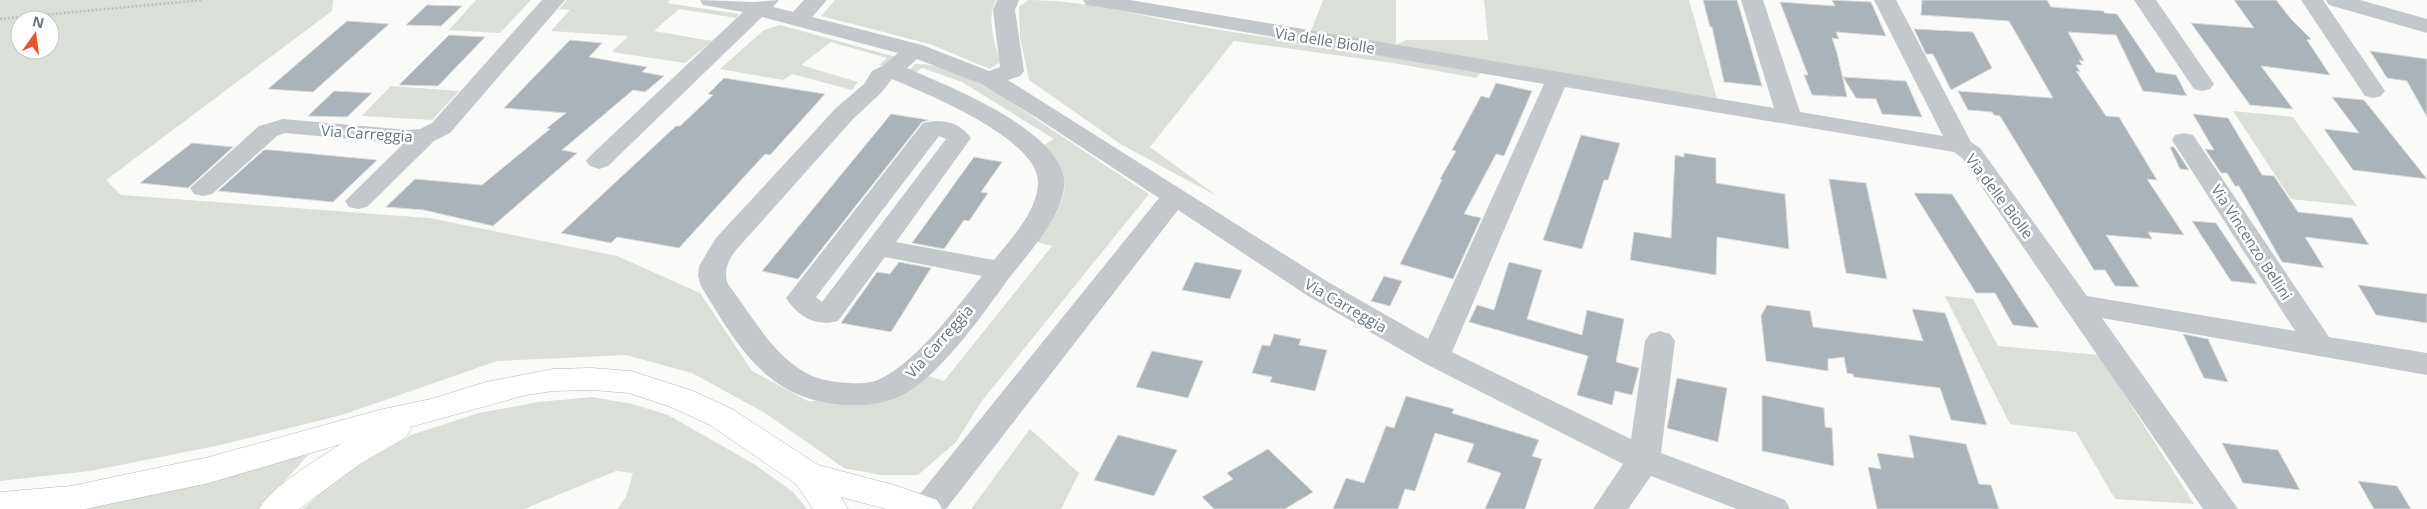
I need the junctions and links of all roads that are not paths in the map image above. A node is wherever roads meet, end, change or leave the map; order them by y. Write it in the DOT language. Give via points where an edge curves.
graph roads {
  1 [pos="554,0"];
  2 [pos="711,0"];
  3 [pos="816,0"];
  4 [pos="1008,0"];
  5 [pos="1094,0"];
  6 [pos="1752,0"];
  7 [pos="1885,0"];
  8 [pos="2145,0"];
  9 [pos="2312,0"];
  10 [pos="2337,0"];
  11 [pos="763,5"];
  12 [pos="797,20"];
  13 [pos="2427,26"];
  14 [pos="914,50"];
  15 [pos="892,70"];
  16 [pos="989,78"];
  17 [pos="1557,80"];
  18 [pos="2202,84"];
  19 [pos="2373,91"];
  20 [pos="1790,119"];
  21 [pos="425,136"];
  22 [pos="2184,140"];
  23 [pos="1961,146"];
  24 [pos="599,161"];
  25 [pos="203,188"];
  26 [pos="1174,198"];
  27 [pos="358,201"];
  28 [pos="876,247"];
  29 [pos="1000,270"];
  30 [pos="2079,304"];
  31 [pos="1660,341"];
  32 [pos="2319,345"];
  33 [pos="1435,356"];
  34 [pos="2427,364"];
  35 [pos="432,410"];
  36 [pos="1644,460"];
  37 [pos="808,475"];
  38 [pos="0,505"];
  39 [pos="276,509"];
  40 [pos="831,509"];
  41 [pos="926,509"];
  42 [pos="1610,509"];
  43 [pos="1772,509"];
  44 [pos="2221,509"];
  1 -- 21 [label="street, Via Carreggia" via="442,128"];
  2 -- 11 [label="street, Via Carreggia"];
  3 -- 12 [label="street"];
  4 -- 16 [label="street" via="1004,10 1012,71"];
  5 -- 17 [label="street, Via delle Biolle"];
  6 -- 20 [label="street"];
  7 -- 23 [label="street"];
  8 -- 18 [label="street"];
  9 -- 19 [label="street"];
  10 -- 13 [label="street"];
  11 -- 12 [label="street, Via Carreggia"];
  11 -- 24 [label="street"];
  12 -- 14 [label="street, Via Carreggia"];
  14 -- 15 [label="street, Via Carreggia"];
  14 -- 16 [label="street, Via Carreggia"];
  15 -- 29 [label="street, Via Carreggia" via="1000,122 1039,153 1050,172 1049,197 1041,217"];
  15 -- 29 [label="street, Via Carreggia" via="880,76 873,88 845,113 726,244 712,263 713,280 738,321 774,365 800,384 831,393 860,392 885,390 905,381 953,330"];
  16 -- 26 [label="street, Via Carreggia"];
  17 -- 20 [label="street, Via delle Biolle"];
  17 -- 33 [label="street"];
  20 -- 23 [label="street, Via delle Biolle"];
  21 -- 25 [label="street, Via Carreggia" via="283,126 268,131"];
  21 -- 27 [label="street"];
  22 -- 32 [label="street, Via Vincenzo Bellini"];
  23 -- 30 [label="street, Via delle Biolle" via="1971,153"];
  26 -- 33 [label="street, Via Carreggia" via="1318,289"];
  26 -- 41 [label="street"];
  28 -- 28 [label="street" via="828,314 815,312 800,298 932,128 954,132 959,138"];
  28 -- 29 [label="street"];
  30 -- 32 [label="street"];
  30 -- 44 [label="street, Via delle Biolle"];
  31 -- 36 [label="street"];
  32 -- 34 [label="street"];
  33 -- 36 [label="street, Via Carreggia"];
  35 -- 37 [label="highway" via="486,393 544,381 592,379 631,382 682,399 721,417"];
  35 -- 38 [label="highway" via="209,470 71,499"];
  35 -- 39 [label="highway" via="317,475"];
  36 -- 42 [label="street"];
  36 -- 43 [label="street, Via Carreggia"];
  37 -- 40 [label="highway"];
  37 -- 41 [label="highway"];
}
